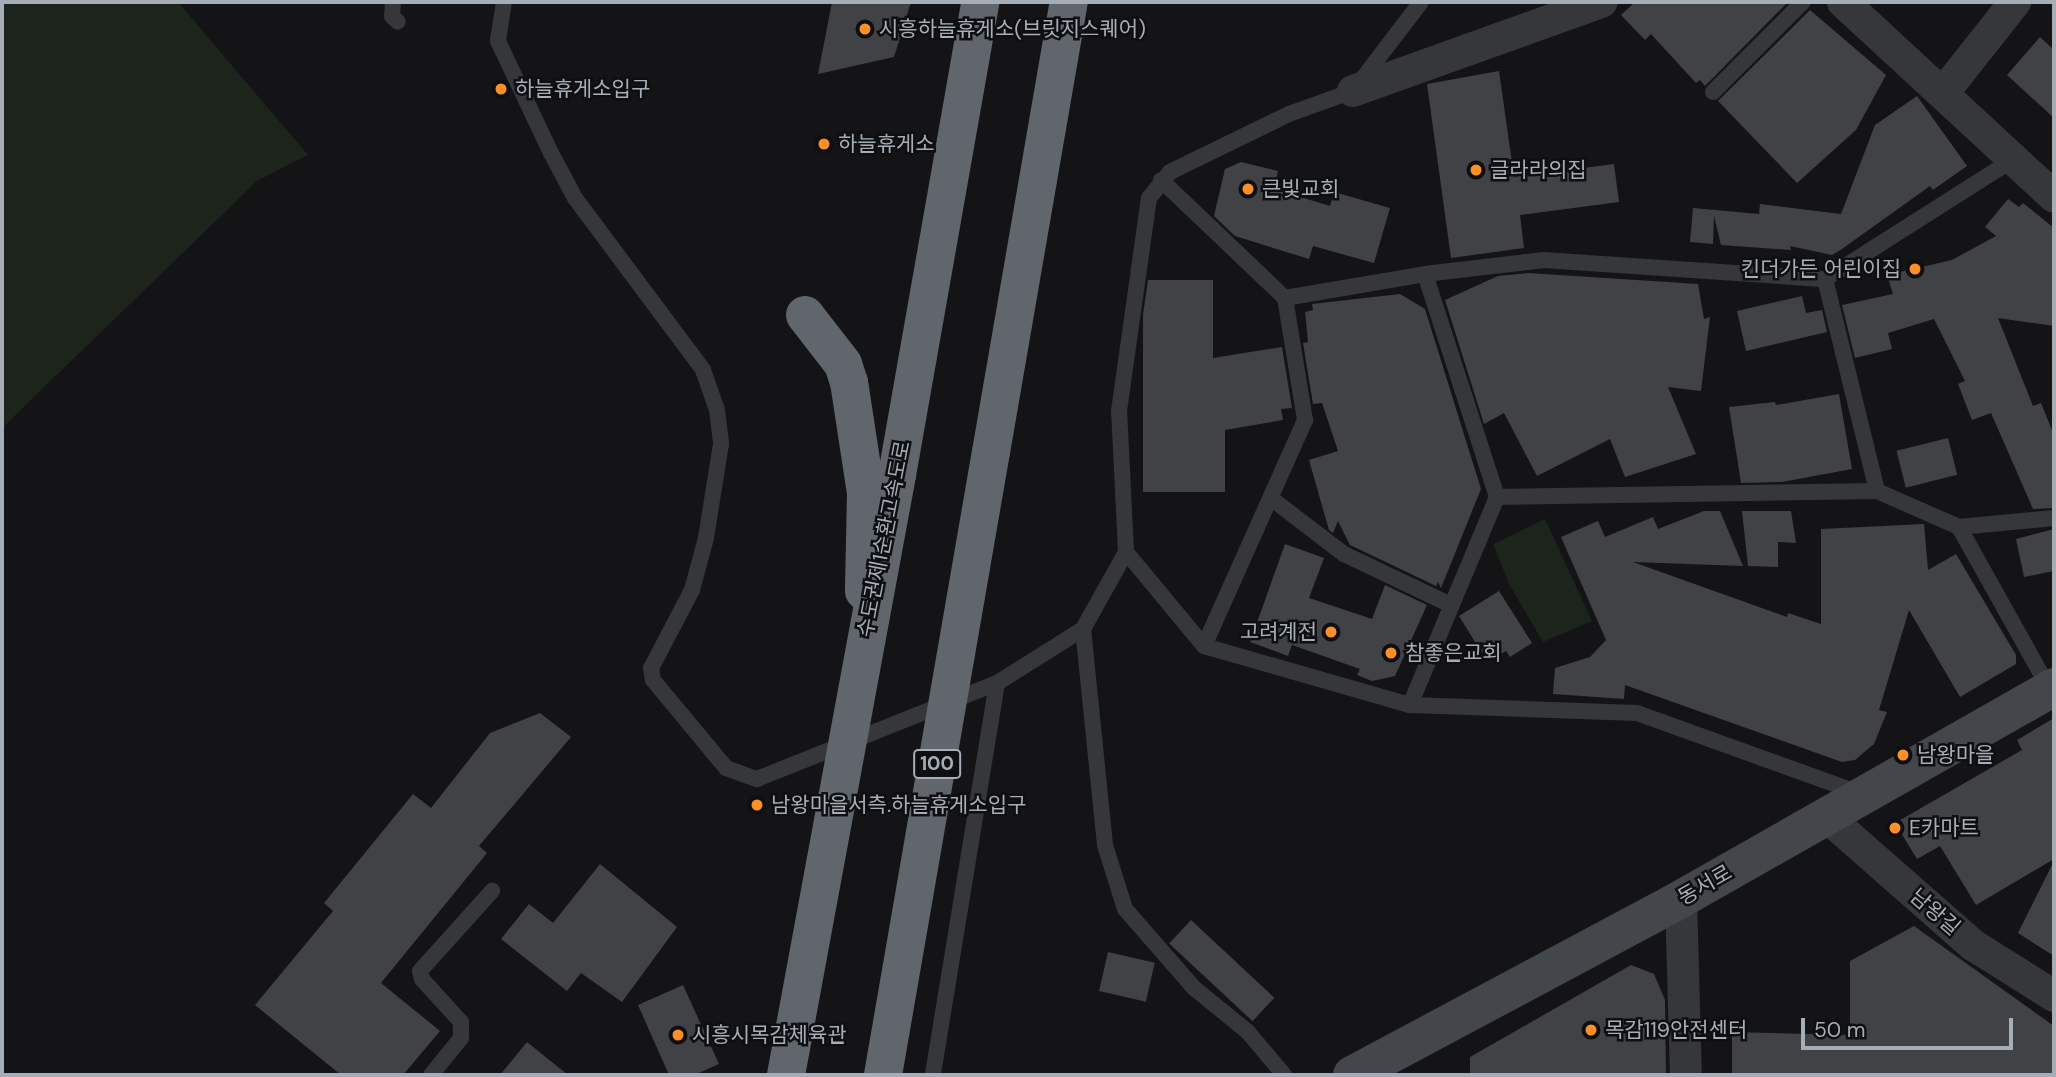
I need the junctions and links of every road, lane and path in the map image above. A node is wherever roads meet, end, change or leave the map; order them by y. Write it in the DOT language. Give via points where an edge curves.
graph roads {
  1 [pos="393,2"];
  2 [pos="504,2"];
  3 [pos="981,2"];
  4 [pos="1069,2"];
  5 [pos="1421,2"];
  6 [pos="1602,2"];
  7 [pos="1803,2"];
  8 [pos="1843,2"];
  9 [pos="2015,2"];
  10 [pos="398,22"];
  11 [pos="1353,91"];
  12 [pos="1713,92"];
  13 [pos="1944,92"];
  14 [pos="2011,161"];
  15 [pos="1161,180"];
  16 [pos="2054,197"];
  17 [pos="1425,274"];
  18 [pos="1825,279"];
  19 [pos="1285,298"];
  20 [pos="806,315"];
  21 [pos="1877,491"];
  22 [pos="1497,497"];
  23 [pos="1272,499"];
  24 [pos="2054,518"];
  25 [pos="1959,527"];
  26 [pos="1126,552"];
  27 [pos="1451,605"];
  28 [pos="1083,629"];
  29 [pos="1204,646"];
  30 [pos="997,683"];
  31 [pos="2052,688"];
  32 [pos="855,692"];
  33 [pos="1410,705"];
  34 [pos="1865,795"];
  35 [pos="1826,816"];
  36 [pos="492,891"];
  37 [pos="1681,899"];
  38 [pos="2054,996"];
  39 [pos="431,1075"];
  40 [pos="786,1075"];
  41 [pos="883,1075"];
  42 [pos="933,1075"];
  43 [pos="1284,1075"];
  44 [pos="1352,1075"];
  45 [pos="1686,1075"];
  1 -- 10 [label="lane" via="392,16"];
  2 -- 30 [label="lane" via="492,39 575,198 703,370 717,410 721,444 706,538 692,590 652,668 653,680 726,768 757,779"];
  3 -- 32 [label="highway, 수도권제1순환고속도로, bridge"];
  4 -- 41 [label="highway, 100, bridge"];
  5 -- 11 [label="lane"];
  6 -- 11 [label="street"];
  7 -- 12 [label="lane"];
  8 -- 13 [label="street"];
  9 -- 13 [label="street"];
  11 -- 15 [label="lane" via="1236,138"];
  13 -- 14 [label="street"];
  14 -- 16 [label="street"];
  14 -- 18 [label="lane"];
  15 -- 19 [label="lane"];
  15 -- 26 [label="lane" via="1149,198 1119,411"];
  17 -- 18 [label="lane" via="1544,260"];
  17 -- 19 [label="lane"];
  17 -- 22 [label="lane"];
  18 -- 21 [label="lane"];
  19 -- 23 [label="lane" via="1304,420"];
  20 -- 32 [label="highway" via="843,364 866,493 866,570"];
  21 -- 22 [label="lane"];
  21 -- 25 [label="lane"];
  22 -- 27 [label="lane"];
  23 -- 27 [label="lane" via="1344,554"];
  23 -- 29 [label="lane"];
  24 -- 25 [label="lane"];
  25 -- 31 [label="lane"];
  26 -- 28 [label="lane"];
  26 -- 29 [label="lane"];
  27 -- 33 [label="lane"];
  28 -- 30 [label="lane"];
  28 -- 43 [label="lane" via="1105,845 1125,909 1194,988 1248,1032"];
  29 -- 33 [label="lane"];
  30 -- 42 [label="lane"];
  31 -- 34 [label="street, 동서로"];
  32 -- 40 [label="highway, 수도권제1순환고속도로, bridge"];
  33 -- 34 [label="lane" via="1637,713 1784,762"];
  34 -- 35 [label="street, 동서로"];
  35 -- 37 [label="street, 동서로"];
  35 -- 38 [label="street, 남왕길" via="1973,945"];
  36 -- 39 [label="lane" via="420,971 461,1022 461,1038"];
  37 -- 44 [label="street, 동서로"];
  37 -- 45 [label="street"];
}
